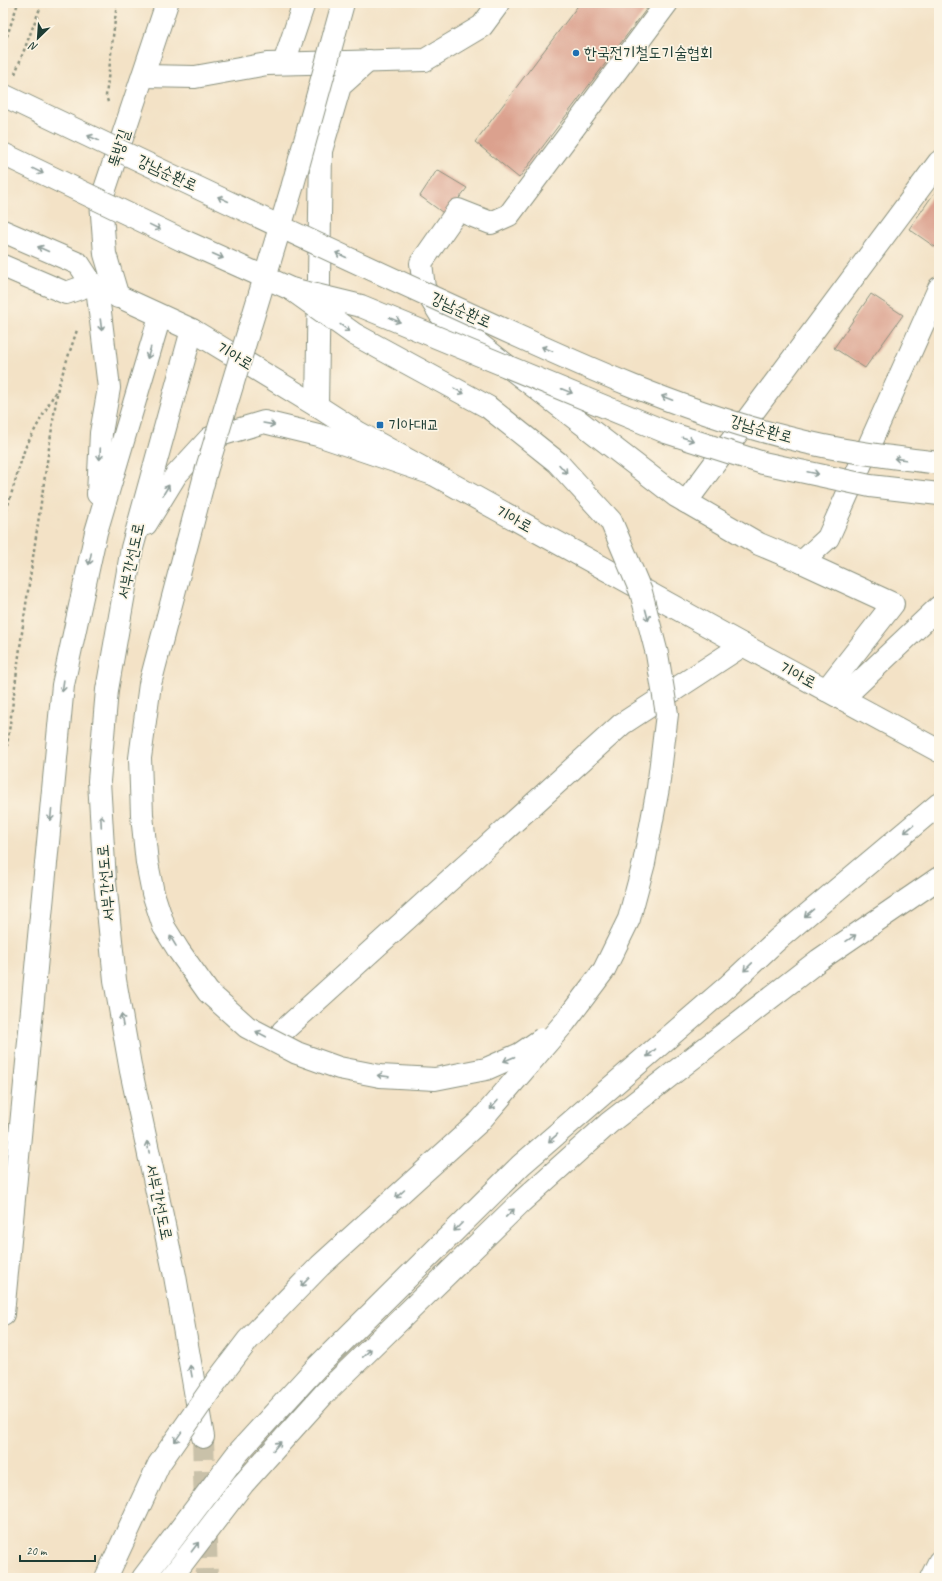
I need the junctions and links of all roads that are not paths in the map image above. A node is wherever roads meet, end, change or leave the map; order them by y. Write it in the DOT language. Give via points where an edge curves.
graph roads {
  1 [pos="167,3"];
  2 [pos="304,3"];
  3 [pos="343,3"];
  4 [pos="499,3"];
  5 [pos="667,3"];
  6 [pos="368,61"];
  7 [pos="284,63"];
  8 [pos="143,76"];
  9 [pos="8,86"];
  10 [pos="3,154"];
  11 [pos="939,162"];
  12 [pos="3,231"];
  13 [pos="3,266"];
  14 [pos="94,285"];
  15 [pos="939,288"];
  16 [pos="291,289"];
  17 [pos="118,296"];
  18 [pos="160,316"];
  19 [pos="192,330"];
  20 [pos="317,406"];
  21 [pos="939,463"];
  22 [pos="433,474"];
  23 [pos="939,494"];
  24 [pos="686,502"];
  25 [pos="96,532"];
  26 [pos="132,548"];
  27 [pos="802,562"];
  28 [pos="939,607"];
  29 [pos="743,645"];
  30 [pos="834,695"];
  31 [pos="939,751"];
  32 [pos="939,804"];
  33 [pos="939,878"];
  34 [pos="566,1022"];
  35 [pos="283,1031"];
  36 [pos="3,1314"];
  37 [pos="203,1437"];
  38 [pos="939,1562"];
  39 [pos="106,1578"];
  40 [pos="143,1578"];
  41 [pos="171,1578"];
  42 [pos="931,1578"];
  1 -- 8 [label="main road, 뚝방길"];
  2 -- 7 [label="main road"];
  34 -- 3 [label="main road, one-way, bridge" via="520,1054 486,1068 435,1079 383,1077 338,1068 296,1053 246,1027 208,992 164,927 153,892 142,815 140,758 150,684 207,468 292,188"];
  4 -- 6 [label="main road" via="482,26 425,60"];
  5 -- 24 [label="main road" via="509,215 491,223 458,210 421,263 424,288 440,314"];
  6 -- 7 [label="main road"];
  6 -- 20 [label="main road" via="340,86 321,151"];
  7 -- 8 [label="main road" via="195,77"];
  8 -- 17 [label="main road, 뚝방길" via="101,200 105,254"];
  21 -- 9 [label="main road, 강남순환로, one-way, bridge" via="879,456 789,438 710,414 628,384 376,272"];
  10 -- 16 [label="main road, 강남순환로, one-way, bridge"];
  11 -- 24 [label="main road"];
  14 -- 12 [label="main road, one-way" via="79,264"];
  13 -- 14 [label="main road" via="66,293"];
  14 -- 17 [label="main road, 기아로"];
  14 -- 25 [label="main road, one-way" via="110,388 101,433"];
  15 -- 27 [label="main road" via="828,538"];
  16 -- 23 [label="main road, 강남순환로, one-way, bridge" via="361,306 666,432 763,463 870,486"];
  16 -- 34 [label="main road, one-way, bridge" via="354,334 488,407 557,462 611,522 641,592 657,654 667,714 658,788 644,863 629,919 604,970"];
  17 -- 18 [label="main road, 기아로"];
  18 -- 19 [label="main road, 기아로"];
  18 -- 25 [label="main road, one-way"];
  19 -- 20 [label="main road, 기아로"];
  19 -- 26 [label="main road, 서부간선도로"];
  20 -- 22 [label="main road, 기아로" via="359,433"];
  26 -- 22 [label="main road, one-way" via="176,475 210,438 264,422 318,435"];
  22 -- 29 [label="main road, 기아로"];
  24 -- 27 [label="main road" via="759,544"];
  25 -- 36 [label="main road, one-way" via="63,685"];
  37 -- 26 [label="main road, 서부간선도로, one-way" via="175,1276 115,980 105,881 100,773 107,690"];
  27 -- 30 [label="main road" via="893,604"];
  28 -- 30 [label="main road"];
  29 -- 30 [label="main road, 기아로"];
  29 -- 35 [label="main road" via="622,724"];
  30 -- 31 [label="main road, 기아로"];
  32 -- 40 [label="main road, one-way" via="777,940 729,986 521,1165 315,1368 236,1454"];
  41 -- 33 [label="main road, one-way" via="242,1484 324,1394 521,1202 609,1123 819,960"];
  34 -- 39 [label="main road, one-way, bridge" via="480,1121 320,1266 248,1340 159,1464"];
  38 -- 42 [label="main road"];
}
